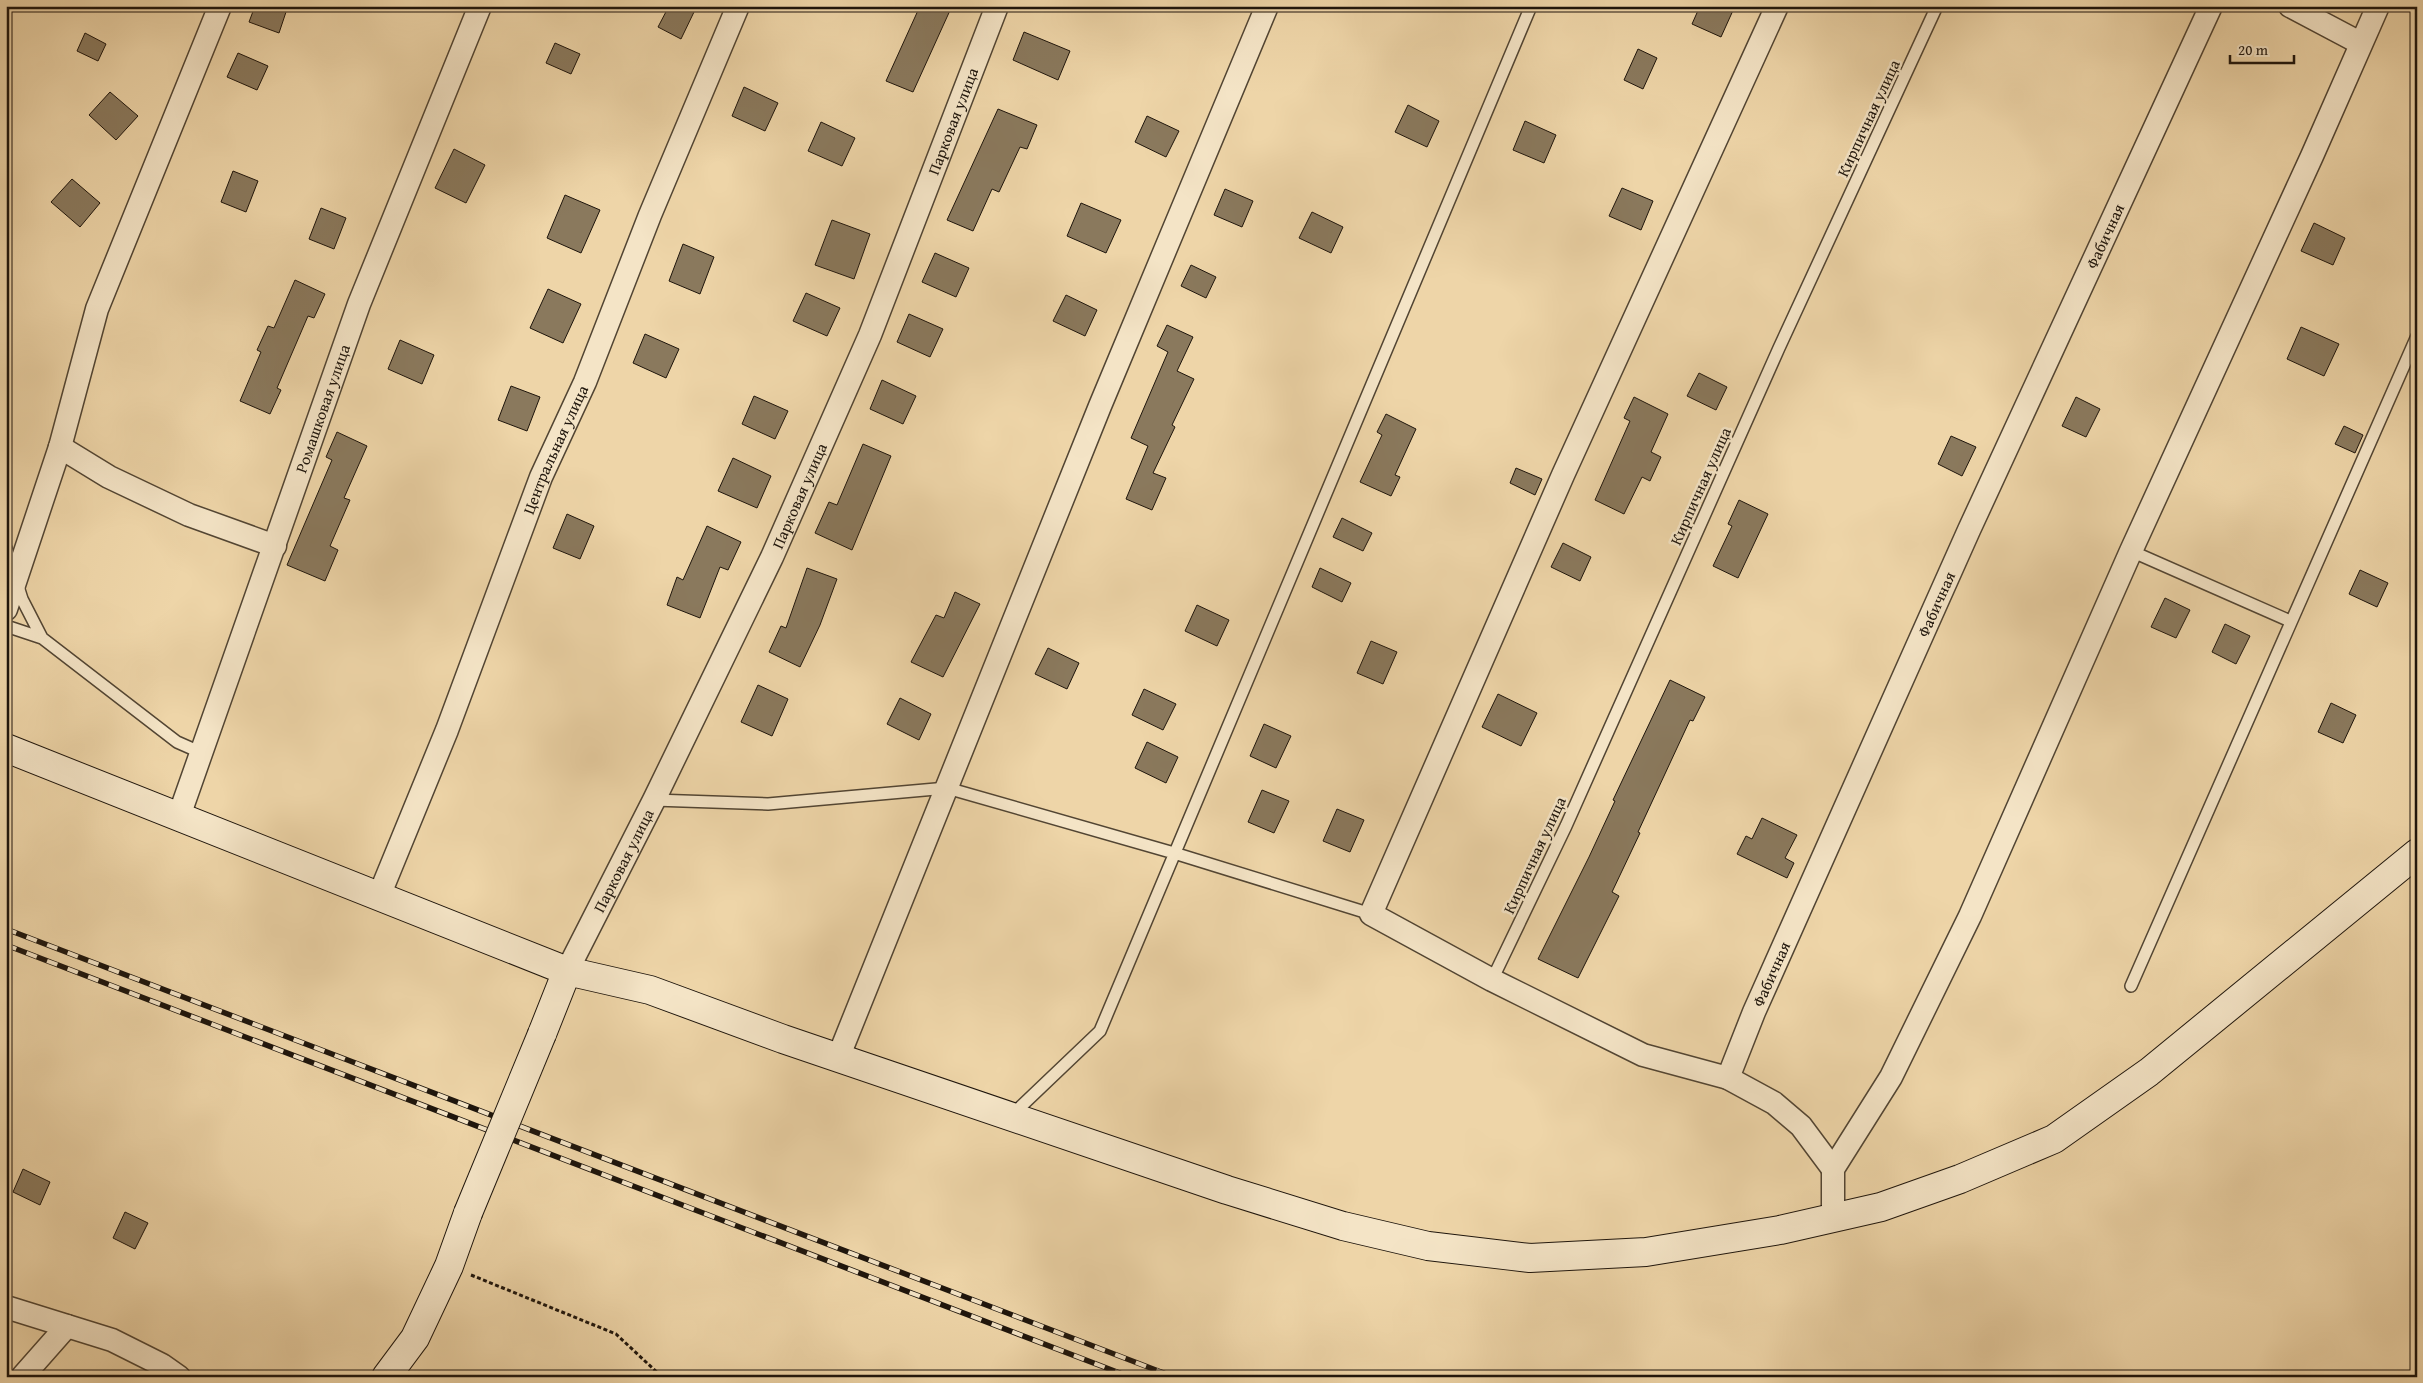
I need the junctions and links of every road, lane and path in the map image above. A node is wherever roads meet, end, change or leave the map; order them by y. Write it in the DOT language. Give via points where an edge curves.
graph roads {
  1 [pos="220,6"];
  2 [pos="480,6"];
  3 [pos="738,6"];
  4 [pos="997,6"];
  5 [pos="1267,6"];
  6 [pos="1531,6"];
  7 [pos="1777,6"];
  8 [pos="1937,6"];
  9 [pos="2211,6"];
  10 [pos="2290,6"];
  11 [pos="2378,6"];
  12 [pos="2360,43"];
  13 [pos="2417,336"];
  14 [pos="60,448"];
  15 [pos="274,546"];
  16 [pos="6,548"];
  17 [pos="2131,551"];
  18 [pos="16,579"];
  19 [pos="6,610"];
  20 [pos="2290,621"];
  21 [pos="6,626"];
  22 [pos="42,638"];
  23 [pos="6,748"];
  24 [pos="202,753"];
  25 [pos="947,788"];
  26 [pos="654,800"];
  27 [pos="179,816"];
  28 [pos="1174,853"];
  29 [pos="2417,853"];
  30 [pos="379,896"];
  31 [pos="1370,914"];
  32 [pos="567,971"];
  33 [pos="1492,980"];
  34 [pos="2131,986"];
  35 [pos="838,1058"];
  36 [pos="1728,1078"];
  37 [pos="1011,1116"];
  38 [pos="1833,1169"];
  39 [pos="1833,1218"];
  40 [pos="449,1266"];
  41 [pos="6,1307"];
  42 [pos="67,1326"];
  43 [pos="22,1377"];
  44 [pos="180,1377"];
  45 [pos="386,1377"];
  46 [pos="662,1377"];
  1 -- 14 [label="street" via="96,309"];
  2 -- 15 [label="street, Ромашковая улица" via="359,304"];
  3 -- 30 [label="street, Центральная улица" via="650,215 585,382 541,478 447,730"];
  4 -- 26 [label="street, Парковая улица" via="870,335 772,557"];
  5 -- 25 [label="street" via="1100,406"];
  6 -- 28 [label="lane"];
  7 -- 31 [label="street" via="1563,475"];
  8 -- 33 [label="lane, Кирпичная улица" via="1775,357 1566,826"];
  9 -- 36 [label="street, Фабичная" via="1969,530 1758,1003"];
  10 -- 12 [label="street"];
  11 -- 12 [label="street"];
  12 -- 17 [label="street" via="2312,156"];
  13 -- 20 [label="lane"];
  14 -- 15 [label="street" via="109,477 189,515"];
  14 -- 18 [label="street"];
  15 -- 24 [label="street, Ромашковая улица"];
  16 -- 18 [label="lane"];
  17 -- 20 [label="lane"];
  17 -- 38 [label="street" via="1970,916 1891,1077"];
  18 -- 19 [label="street"];
  18 -- 22 [label="lane" via="22,599"];
  20 -- 34 [label="lane"];
  21 -- 22 [label="lane"];
  22 -- 24 [label="lane" via="177,742"];
  23 -- 27 [label="street"];
  24 -- 27 [label="street, Ромашковая улица"];
  25 -- 26 [label="lane" via="768,804"];
  25 -- 28 [label="lane"];
  25 -- 35 [label="street"];
  26 -- 32 [label="street, Парковая улица"];
  27 -- 30 [label="street"];
  28 -- 31 [label="lane"];
  28 -- 37 [label="lane" via="1100,1031"];
  29 -- 39 [label="street" via="2149,1072 2054,1139 1960,1179 1881,1207"];
  30 -- 32 [label="street"];
  31 -- 33 [label="street"];
  32 -- 35 [label="street" via="650,990"];
  32 -- 40 [label="street, bridge"];
  33 -- 36 [label="street" via="1643,1055"];
  35 -- 37 [label="street"];
  36 -- 38 [label="street" via="1774,1103 1800,1126"];
  37 -- 39 [label="street" via="1325,1221 1428,1246 1530,1258 1646,1252"];
  38 -- 39 [label="street"];
  40 -- 45 [label="street" via="414,1338"];
  40 -- 46 [label="path" via="616,1334"];
  41 -- 42 [label="street"];
  42 -- 43 [label="street"];
  42 -- 44 [label="street" via="112,1340"];
}
